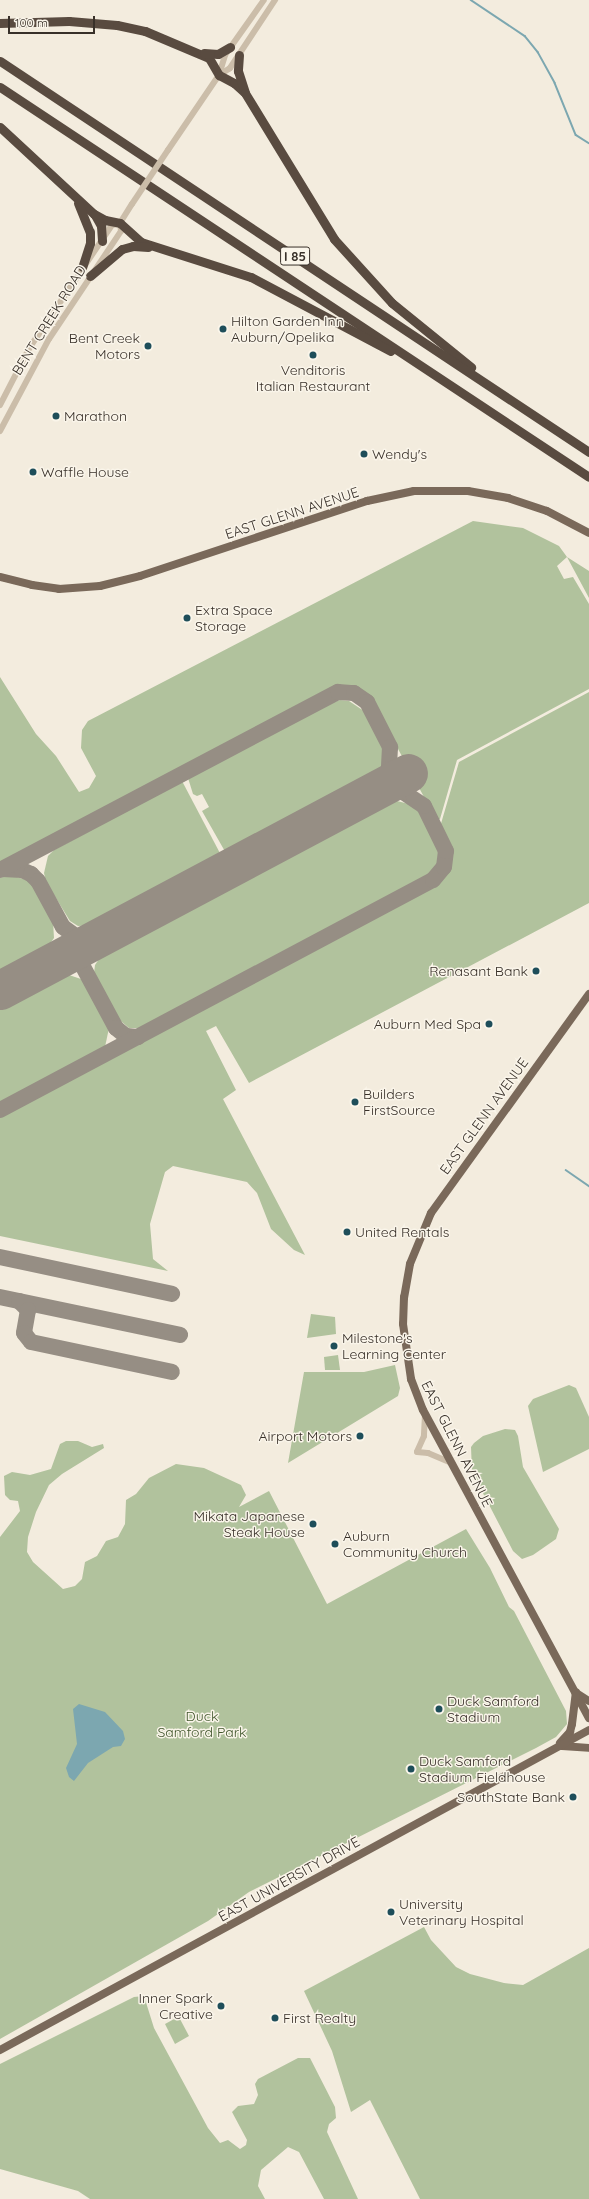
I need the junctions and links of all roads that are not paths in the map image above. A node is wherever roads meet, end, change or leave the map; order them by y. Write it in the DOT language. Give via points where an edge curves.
graph roads {
  1 [pos="264,0"];
  2 [pos="275,0"];
  3 [pos="0,23"];
  4 [pos="230,47"];
  5 [pos="195,51"];
  6 [pos="239,55"];
  7 [pos="0,61"];
  8 [pos="219,75"];
  9 [pos="0,87"];
  10 [pos="245,93"];
  11 [pos="0,127"];
  12 [pos="74,197"];
  13 [pos="94,214"];
  14 [pos="120,223"];
  15 [pos="102,241"];
  16 [pos="196,258"];
  17 [pos="82,267"];
  18 [pos="90,276"];
  19 [pos="502,394"];
  20 [pos="480,404"];
  21 [pos="0,405"];
  22 [pos="0,431"];
  23 [pos="589,452"];
  24 [pos="589,477"];
  25 [pos="589,533"];
  26 [pos="0,577"];
  27 [pos="589,995"];
  28 [pos="425,1414"];
  29 [pos="451,1463"];
  30 [pos="576,1692"];
  31 [pos="589,1701"];
  32 [pos="589,1718"];
  33 [pos="589,1730"];
  34 [pos="557,1747"];
  35 [pos="589,1748"];
  36 [pos="0,2050"];
  1 -- 4 [label="street, BENT CREEK ROAD"];
  2 -- 6 [label="street, BENT CREEK ROAD"];
  3 -- 5 [label="highway" via="69,21 117,25 145,31"];
  4 -- 5 [label="highway" via="215,55"];
  4 -- 8 [label="street, BENT CREEK ROAD" via="221,61"];
  5 -- 8 [label="highway" via="209,58"];
  6 -- 8 [label="street, BENT CREEK ROAD" via="230,68"];
  6 -- 10 [label="highway" via="238,71"];
  7 -- 19 [label="highway, I 85"];
  8 -- 10 [label="highway"];
  8 -- 14 [label="street, BENT CREEK ROAD, bridge"];
  9 -- 20 [label="highway, I 85"];
  10 -- 19 [label="highway" via="312,206 344,252 392,303"];
  11 -- 12 [label="highway"];
  12 -- 13 [label="highway"];
  12 -- 17 [label="highway" via="88,221 90,232 90,243"];
  13 -- 14 [label="highway" via="105,220"];
  13 -- 15 [label="highway" via="101,226"];
  14 -- 15 [label="street, BENT CREEK ROAD" via="112,225"];
  14 -- 16 [label="highway" via="141,242"];
  14 -- 18 [label="street, BENT CREEK ROAD" via="121,231"];
  15 -- 17 [label="street, BENT CREEK ROAD"];
  16 -- 18 [label="highway" via="134,246 117,252"];
  16 -- 20 [label="highway" via="251,277 390,350"];
  17 -- 21 [label="street, BENT CREEK ROAD" via="30,347"];
  18 -- 22 [label="street, BENT CREEK ROAD" via="49,339"];
  19 -- 23 [label="highway, I 85"];
  20 -- 24 [label="highway, I 85"];
  25 -- 26 [label="main road, EAST GLENN AVENUE" via="547,511 508,498 468,491 421,491 367,501 140,576 100,586 60,589"];
  27 -- 28 [label="main road, EAST GLENN AVENUE" via="442,1195 414,1250 404,1297 403,1338 411,1379"];
  28 -- 29 [label="main road, EAST GLENN AVENUE"];
  28 -- 29 [label="street" via="424,1436 417,1452 428,1453"];
  29 -- 30 [label="main road, EAST GLENN AVENUE"];
  30 -- 31 [label="main road"];
  30 -- 32 [label="main road, EAST GLENN AVENUE"];
  30 -- 34 [label="main road" via="570,1732"];
  33 -- 34 [label="main road, EAST UNIVERSITY DRIVE"];
  34 -- 35 [label="main road" via="575,1745"];
  34 -- 36 [label="main road, EAST UNIVERSITY DRIVE"];
}
